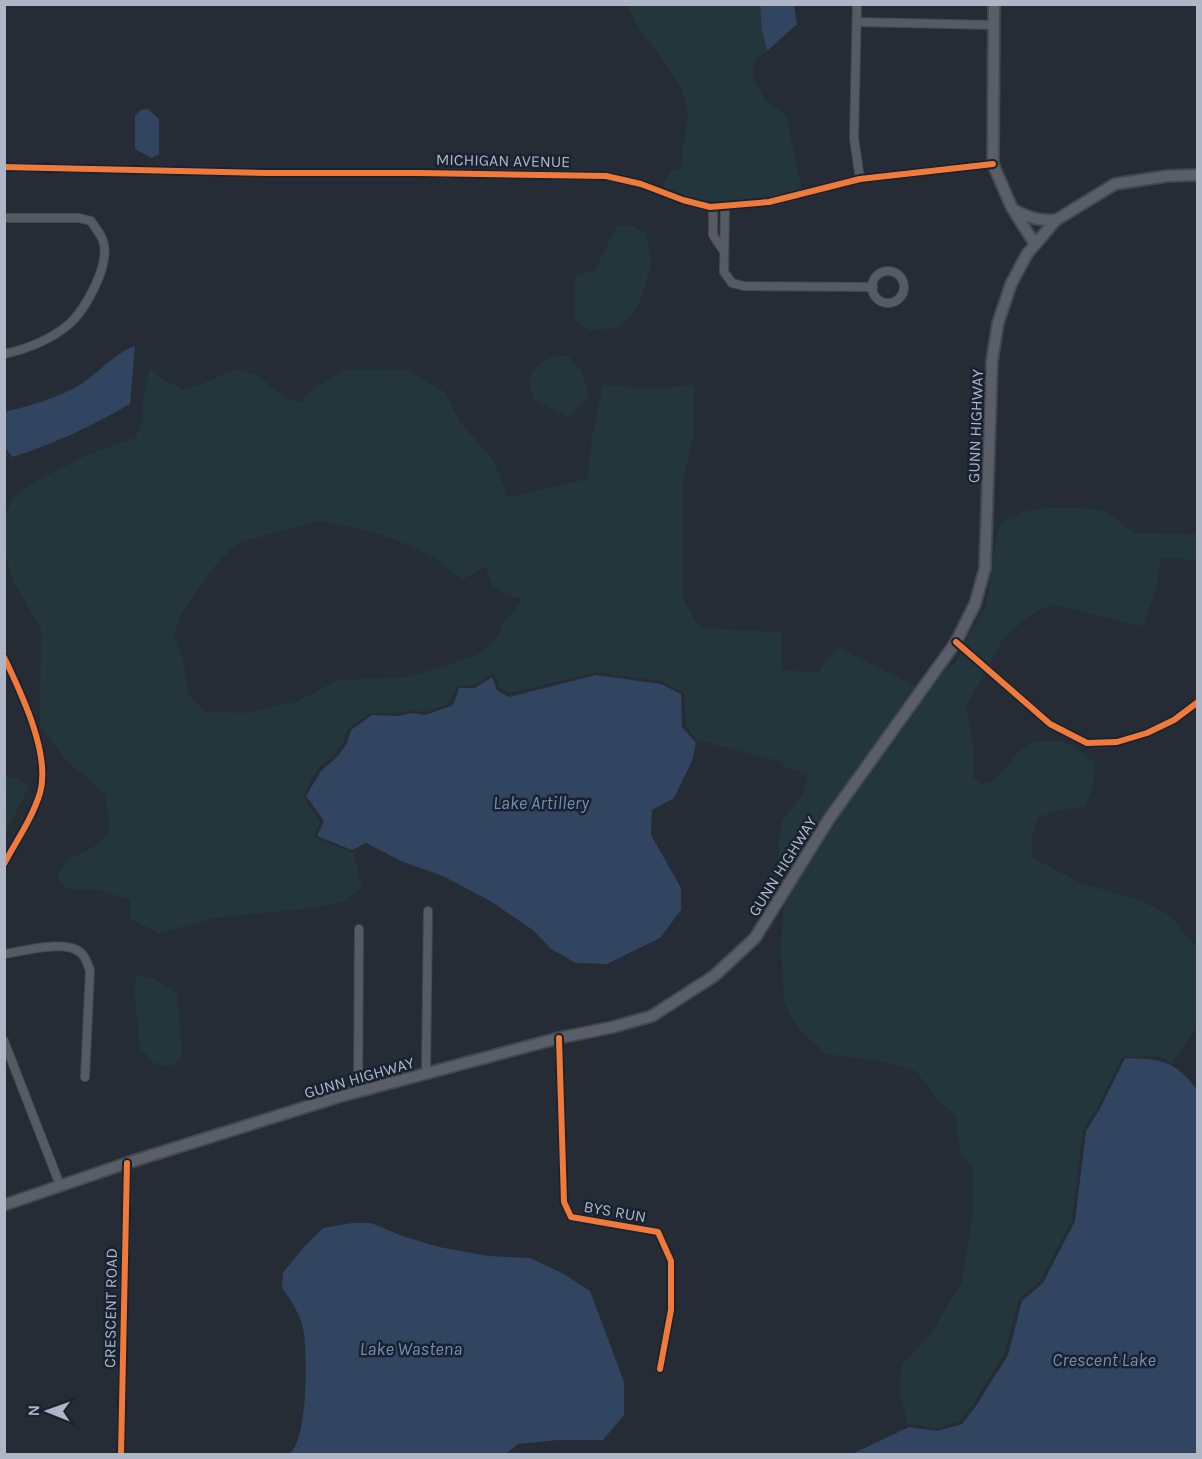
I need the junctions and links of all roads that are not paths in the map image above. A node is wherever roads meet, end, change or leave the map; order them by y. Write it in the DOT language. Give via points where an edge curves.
graph roads {
  1 [pos="857,4"];
  2 [pos="994,4"];
  3 [pos="857,22"];
  4 [pos="994,25"];
  5 [pos="993,164"];
  6 [pos="4,167"];
  7 [pos="1197,175"];
  8 [pos="860,179"];
  9 [pos="725,206"];
  10 [pos="713,207"];
  11 [pos="1012,208"];
  12 [pos="4,218"];
  13 [pos="1056,220"];
  14 [pos="1035,244"];
  15 [pos="723,250"];
  16 [pos="873,287"];
  17 [pos="4,354"];
  18 [pos="956,642"];
  19 [pos="4,657"];
  20 [pos="1197,702"];
  21 [pos="4,864"];
  22 [pos="428,911"];
  23 [pos="358,929"];
  24 [pos="4,954"];
  25 [pos="559,1038"];
  26 [pos="5,1041"];
  27 [pos="426,1074"];
  28 [pos="85,1077"];
  29 [pos="358,1092"];
  30 [pos="127,1162"];
  31 [pos="60,1185"];
  32 [pos="4,1205"];
  33 [pos="660,1369"];
  34 [pos="121,1455"];
  1 -- 3 [label="street"];
  2 -- 4 [label="main road"];
  3 -- 4 [label="street"];
  3 -- 8 [label="street" via="854,138"];
  4 -- 5 [label="main road"];
  5 -- 8 [label="street, MICHIGAN AVENUE"];
  5 -- 11 [label="main road"];
  6 -- 10 [label="street, MICHIGAN AVENUE" via="606,176"];
  7 -- 13 [label="main road, GUNN HIGHWAY" via="1114,184"];
  8 -- 9 [label="street, MICHIGAN AVENUE" via="769,202"];
  9 -- 10 [label="street, MICHIGAN AVENUE"];
  9 -- 15 [label="street"];
  10 -- 15 [label="street" via="713,235"];
  11 -- 13 [label="main road" via="1027,217"];
  11 -- 14 [label="main road"];
  12 -- 17 [label="street" via="91,221 104,243 101,274 70,323 24,350"];
  13 -- 14 [label="main road, GUNN HIGHWAY"];
  14 -- 18 [label="main road, GUNN HIGHWAY" via="1011,284 998,323 992,361 985,568 975,603"];
  15 -- 16 [label="street" via="724,272 737,285"];
  16 -- 16 [label="street" via="876,278 889,271 902,279 904,289 900,298 885,303 876,297"];
  18 -- 20 [label="street" via="1050,724 1087,743 1116,742 1147,733 1174,720"];
  18 -- 25 [label="main road, GUNN HIGHWAY" via="829,819 755,938 714,976 652,1016"];
  19 -- 21 [label="street" via="23,697 43,775 33,811"];
  22 -- 27 [label="street"];
  23 -- 29 [label="street"];
  24 -- 28 [label="street" via="59,946 74,948 84,955 90,970"];
  25 -- 27 [label="main road, GUNN HIGHWAY"];
  25 -- 33 [label="street, BYS RUN" via="564,1202 571,1217 658,1232 671,1261 671,1311"];
  26 -- 31 [label="street"];
  27 -- 29 [label="main road, GUNN HIGHWAY"];
  29 -- 30 [label="main road, GUNN HIGHWAY"];
  30 -- 31 [label="main road, GUNN HIGHWAY"];
  30 -- 34 [label="street, CRESCENT ROAD"];
  31 -- 32 [label="main road, GUNN HIGHWAY"];
}
